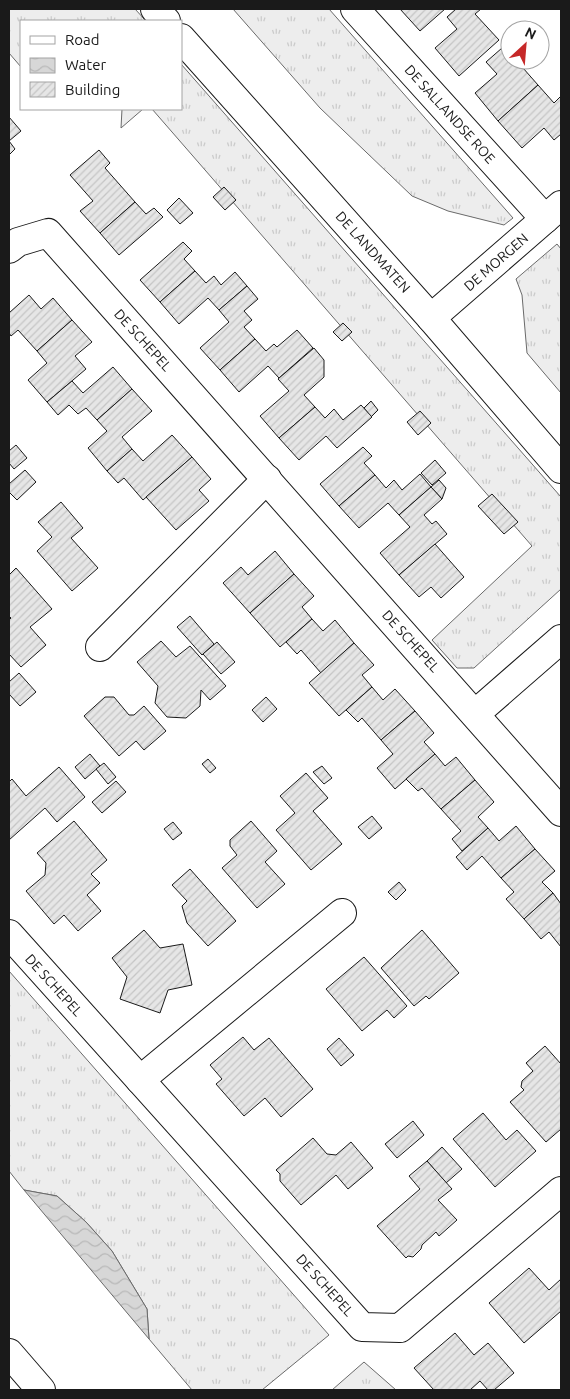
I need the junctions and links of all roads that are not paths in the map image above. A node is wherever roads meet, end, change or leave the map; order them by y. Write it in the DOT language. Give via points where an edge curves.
graph roads {
  1 [pos="155,9"];
  2 [pos="355,9"];
  3 [pos="165,20"];
  4 [pos="182,39"];
  5 [pos="553,212"];
  6 [pos="9,249"];
  7 [pos="431,318"];
  8 [pos="561,469"];
  9 [pos="267,479"];
  10 [pos="561,639"];
  11 [pos="100,647"];
  12 [pos="475,714"];
  13 [pos="561,812"];
  14 [pos="342,913"];
  15 [pos="9,934"];
  16 [pos="140,1080"];
  17 [pos="561,1191"];
  18 [pos="9,1353"];
  19 [pos="41,1390"];
  1 -- 3 [label="street"];
  2 -- 5 [label="street, DE SALLANDSE ROE"];
  4 -- 7 [label="street, DE LANDMATEN"];
  5 -- 7 [label="street, DE MORGEN"];
  6 -- 9 [label="street, DE SCHEPEL" via="18,242 48,232"];
  7 -- 8 [label="street, DE LANDMATEN"];
  9 -- 11 [label="street"];
  9 -- 12 [label="street, DE SCHEPEL"];
  10 -- 12 [label="street"];
  12 -- 13 [label="street, DE SCHEPEL"];
  14 -- 16 [label="street"];
  15 -- 16 [label="street, DE SCHEPEL"];
  16 -- 17 [label="street, DE SCHEPEL" via="362,1326 400,1328"];
  18 -- 19 [label="street"];
}
